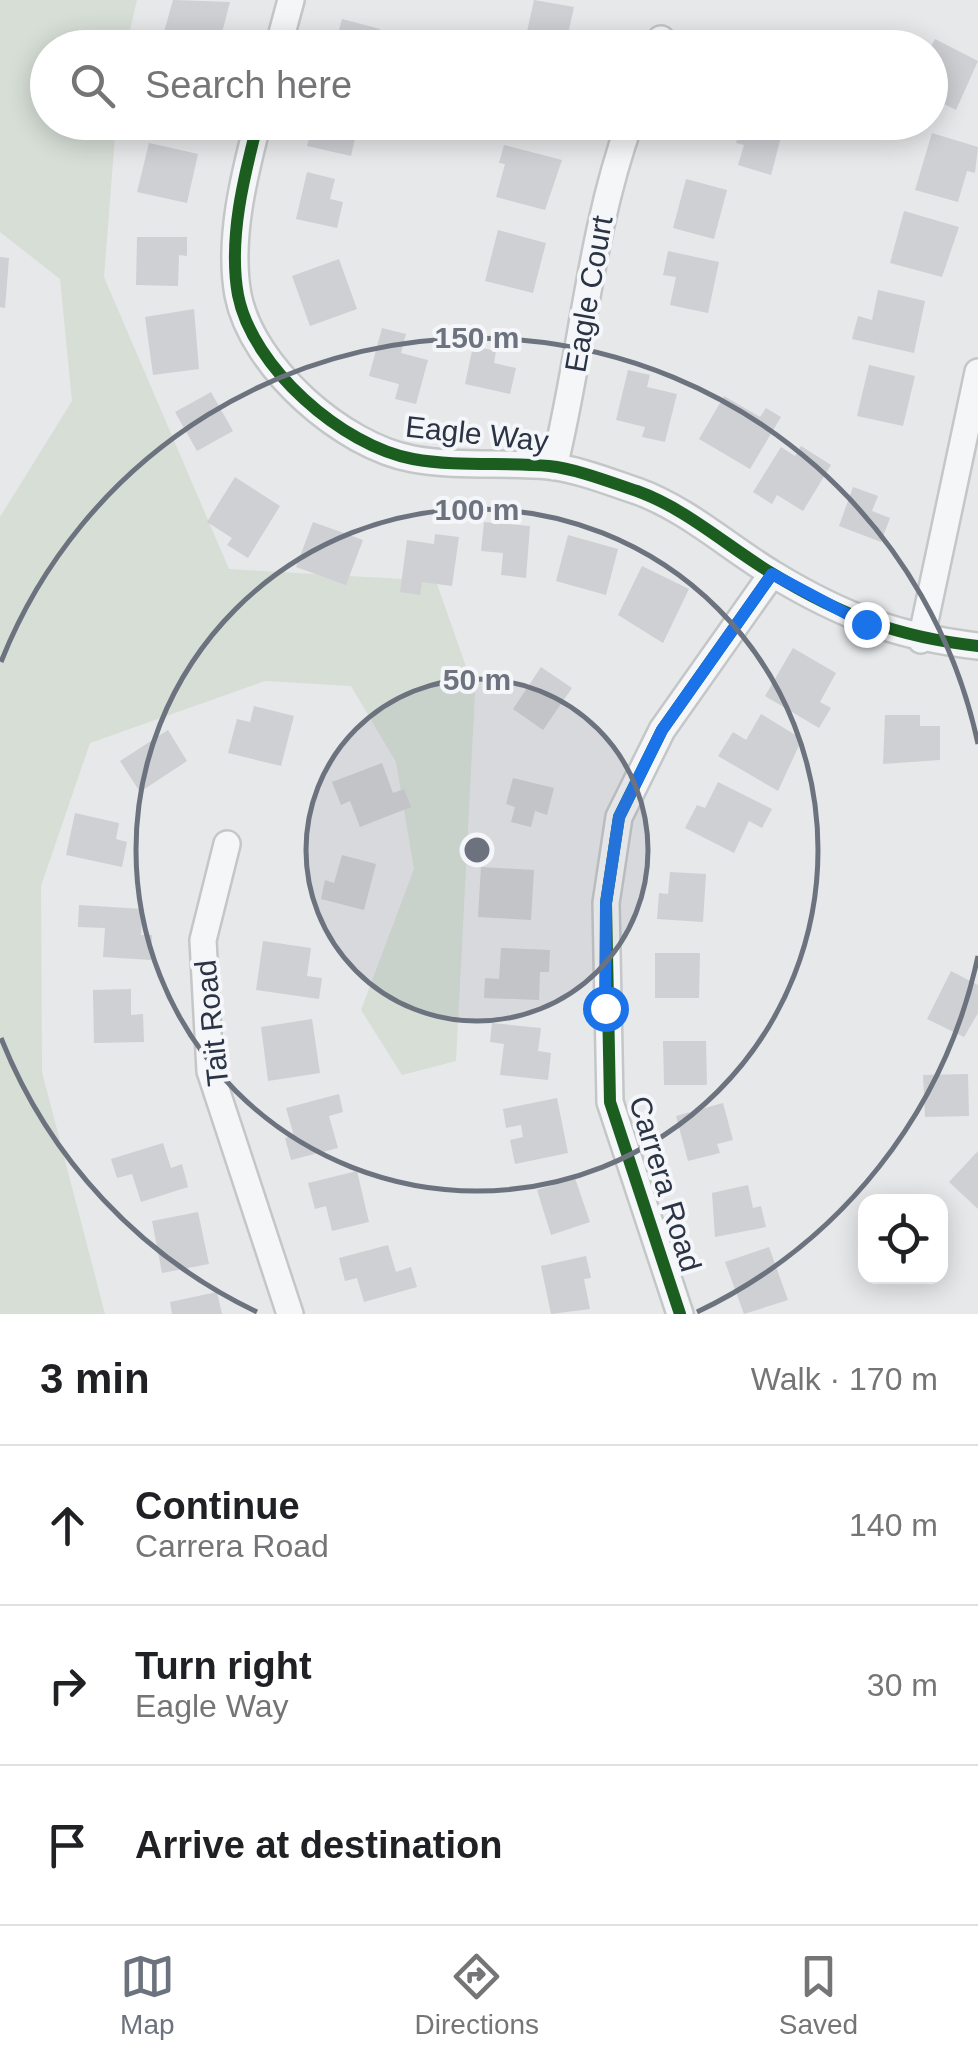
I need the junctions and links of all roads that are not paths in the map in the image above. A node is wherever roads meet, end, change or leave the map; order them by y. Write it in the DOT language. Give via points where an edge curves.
graph roads {
  1 [pos="291,0"];
  2 [pos="283,30"];
  3 [pos="254,140"];
  4 [pos="623,140"];
  5 [pos="978,372"];
  6 [pos="554,466"];
  7 [pos="772,574"];
  8 [pos="921,640"];
  9 [pos="978,646"];
  10 [pos="227,844"];
  11 [pos="290,1314"];
  12 [pos="680,1314"];
  1 -- 2 [label="street"];
  3 -- 6 [label="street, Eagle Way" via="237,226 238,296 258,342 303,401 353,436 411,459"];
  4 -- 6 [label="street, Eagle Court" via="608,182"];
  5 -- 8 [label="street"];
  6 -- 7 [label="street, Eagle Way" via="640,492"];
  7 -- 8 [label="street, Eagle Way" via="866,624"];
  7 -- 12 [label="street, Carrera Road" via="662,730 619,817 606,903 610,1102"];
  8 -- 9 [label="street, Eagle Way"];
  10 -- 11 [label="street, Tait Road" via="203,940 210,1071"];
}
